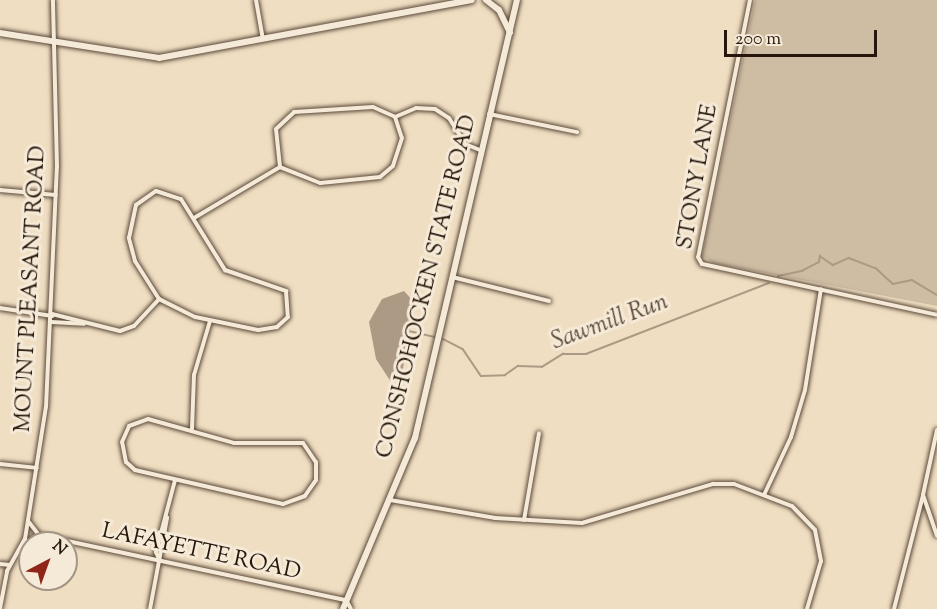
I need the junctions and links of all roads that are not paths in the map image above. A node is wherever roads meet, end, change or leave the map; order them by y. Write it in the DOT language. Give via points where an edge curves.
graph roads {
  1 [pos="53,0"];
  2 [pos="256,0"];
  3 [pos="472,0"];
  4 [pos="486,0"];
  5 [pos="517,0"];
  6 [pos="750,0"];
  7 [pos="0,33"];
  8 [pos="510,33"];
  9 [pos="263,38"];
  10 [pos="57,43"];
  11 [pos="488,114"];
  12 [pos="395,117"];
  13 [pos="577,132"];
  14 [pos="480,150"];
  15 [pos="280,167"];
  16 [pos="0,190"];
  17 [pos="56,195"];
  18 [pos="194,218"];
  19 [pos="452,277"];
  20 [pos="822,288"];
  21 [pos="159,299"];
  22 [pos="549,301"];
  23 [pos="0,308"];
  24 [pos="937,315"];
  25 [pos="52,317"];
  26 [pos="210,321"];
  27 [pos="85,324"];
  28 [pos="192,429"];
  29 [pos="937,430"];
  30 [pos="539,433"];
  31 [pos="0,464"];
  32 [pos="37,468"];
  33 [pos="175,480"];
  34 [pos="764,495"];
  35 [pos="923,495"];
  36 [pos="390,500"];
  37 [pos="167,518"];
  38 [pos="28,520"];
  39 [pos="524,520"];
  40 [pos="26,531"];
  41 [pos="36,531"];
  42 [pos="937,536"];
  43 [pos="78,543"];
  44 [pos="18,552"];
  45 [pos="160,561"];
  46 [pos="0,564"];
  47 [pos="10,565"];
  48 [pos="346,600"];
  49 [pos="0,608"];
  50 [pos="150,609"];
  51 [pos="343,609"];
  52 [pos="351,609"];
  53 [pos="807,609"];
  54 [pos="894,609"];
  1 -- 10 [label="street, MOUNT PLEASANT ROAD"];
  2 -- 9 [label="street"];
  3 -- 9 [label="main road"];
  4 -- 8 [label="main road" via="499,10"];
  5 -- 8 [label="main road, CONSHOHOCKEN STATE ROAD"];
  6 -- 20 [label="street, STONY LANE" via="698,257 711,270"];
  7 -- 10 [label="main road"];
  8 -- 11 [label="main road, CONSHOHOCKEN STATE ROAD"];
  9 -- 10 [label="main road" via="159,58"];
  10 -- 17 [label="street, MOUNT PLEASANT ROAD"];
  11 -- 13 [label="street"];
  11 -- 14 [label="main road, CONSHOHOCKEN STATE ROAD"];
  12 -- 14 [label="street" via="421,107 439,110 465,144"];
  12 -- 15 [label="street" via="373,107 294,112 276,129"];
  12 -- 15 [label="street" via="401,148 380,177 320,183"];
  14 -- 19 [label="main road, CONSHOHOCKEN STATE ROAD"];
  15 -- 18 [label="street"];
  16 -- 17 [label="street"];
  17 -- 25 [label="street, MOUNT PLEASANT ROAD"];
  18 -- 21 [label="street" via="182,199 167,192 146,196 133,212 129,238 135,261"];
  18 -- 26 [label="street" via="225,270 286,291 290,306 277,327"];
  19 -- 22 [label="street"];
  19 -- 36 [label="main road, CONSHOHOCKEN STATE ROAD" via="415,438"];
  20 -- 24 [label="street, STONY LANE"];
  20 -- 34 [label="street" via="805,390 791,437"];
  21 -- 26 [label="street"];
  21 -- 27 [label="street" via="128,329"];
  23 -- 25 [label="street"];
  25 -- 27 [label="street"];
  25 -- 27 [label="street"];
  25 -- 32 [label="street, MOUNT PLEASANT ROAD"];
  26 -- 28 [label="street" via="194,375"];
  28 -- 33 [label="street" via="148,419 136,421 124,434 126,462 135,470"];
  28 -- 33 [label="street" via="234,443 303,443 316,462 316,480 305,496 283,504"];
  29 -- 35 [label="street"];
  30 -- 39 [label="street"];
  31 -- 32 [label="street"];
  32 -- 38 [label="street, MOUNT PLEASANT ROAD"];
  33 -- 37 [label="street"];
  34 -- 39 [label="street" via="721,483 592,522"];
  34 -- 53 [label="street" via="799,511 819,540 820,569"];
  35 -- 42 [label="street"];
  35 -- 54 [label="street"];
  36 -- 39 [label="street"];
  36 -- 48 [label="main road, CONSHOHOCKEN STATE ROAD"];
  37 -- 45 [label="street"];
  37 -- 45 [label="street" via="156,552"];
  38 -- 40 [label="street, MOUNT PLEASANT ROAD"];
  38 -- 41 [label="street"];
  43 -- 45 [label="street, LAFAYETTE ROAD"];
  44 -- 47 [label="street, MOUNT PLEASANT ROAD"];
  45 -- 48 [label="street, LAFAYETTE ROAD"];
  45 -- 50 [label="street"];
  46 -- 47 [label="street"];
  47 -- 49 [label="street, MOUNT PLEASANT ROAD"];
  48 -- 51 [label="main road, CONSHOHOCKEN STATE ROAD"];
  48 -- 52 [label="street"];
}
